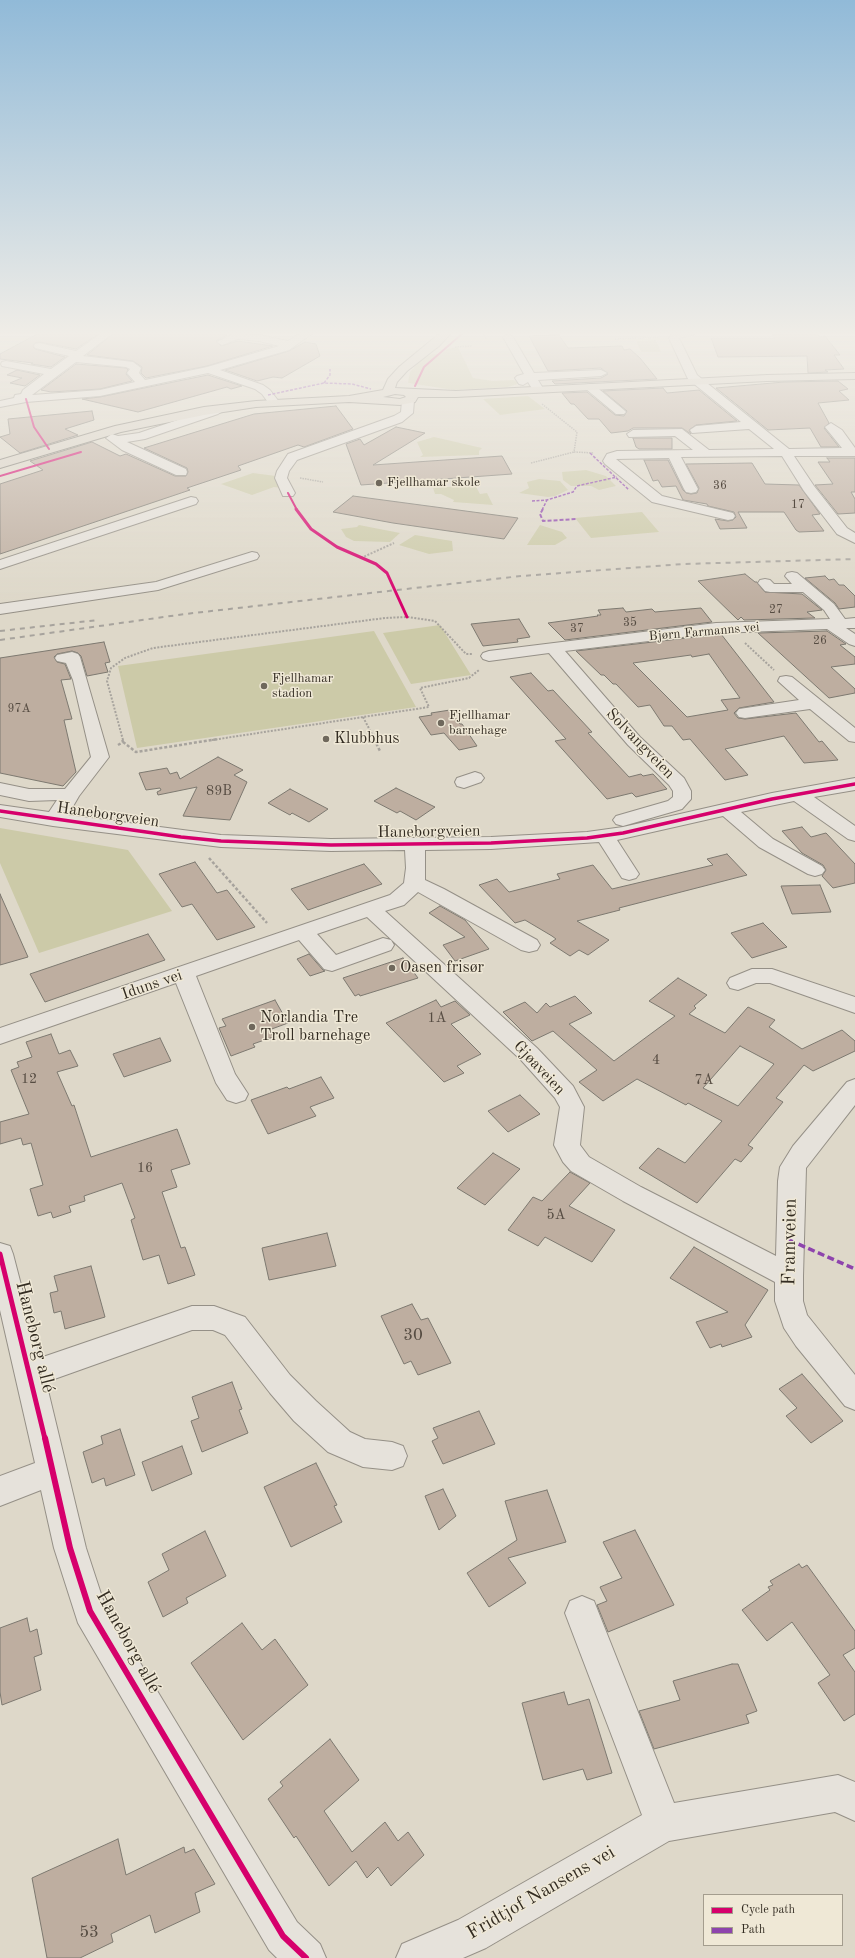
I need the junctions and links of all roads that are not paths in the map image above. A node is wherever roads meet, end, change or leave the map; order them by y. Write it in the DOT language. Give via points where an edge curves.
graph roads {
  1 [pos="138,424"];
  2 [pos="176,424"];
  3 [pos="383,424"];
  4 [pos="751,425"];
  5 [pos="831,426"];
  6 [pos="696,430"];
  7 [pos="102,434"];
  8 [pos="633,434"];
  9 [pos="117,440"];
  10 [pos="853,452"];
  11 [pos="673,453"];
  12 [pos="705,453"];
  13 [pos="721,453"];
  14 [pos="786,453"];
  15 [pos="0,464"];
  16 [pos="727,465"];
  17 [pos="181,472"];
  18 [pos="691,489"];
  19 [pos="288,493"];
  20 [pos="191,501"];
  21 [pos="728,516"];
  22 [pos="855,539"];
  23 [pos="252,556"];
  24 [pos="0,565"];
  25 [pos="792,576"];
  26 [pos="764,583"];
  27 [pos="805,588"];
  28 [pos="0,609"];
  29 [pos="842,624"];
  30 [pos="855,641"];
  31 [pos="553,648"];
  32 [pos="489,656"];
  33 [pos="63,658"];
  34 [pos="786,681"];
  35 [pos="813,703"];
  36 [pos="745,713"];
  37 [pos="855,737"];
  38 [pos="855,784"];
  39 [pos="0,789"];
  40 [pos="70,794"];
  41 [pos="797,794"];
  42 [pos="728,810"];
  43 [pos="0,811"];
  44 [pos="53,820"];
  45 [pos="855,835"];
  46 [pos="596,837"];
  47 [pos="766,843"];
  48 [pos="416,844"];
  49 [pos="815,870"];
  50 [pos="629,874"];
  51 [pos="793,876"];
  52 [pos="414,882"];
  53 [pos="372,910"];
  54 [pos="303,931"];
  55 [pos="383,945"];
  56 [pos="529,945"];
  57 [pos="184,974"];
  58 [pos="738,983"];
  59 [pos="855,1005"];
  60 [pos="0,1036"];
  61 [pos="855,1088"];
  62 [pos="236,1094"];
  63 [pos="0,1254"];
  64 [pos="788,1276"];
  65 [pos="30,1375"];
  66 [pos="855,1397"];
  67 [pos="392,1456"];
  68 [pos="53,1471"];
  69 [pos="0,1491"];
  70 [pos="582,1613"];
  71 [pos="849,1795"];
  72 [pos="664,1823"];
  73 [pos="306,1958"];
  74 [pos="416,1958"];
  1 -- 7 [label="main road"];
  2 -- 9 [label="street" via="141,436"];
  3 -- 19 [label="street" via="292,457 281,478"];
  4 -- 6 [label="street"];
  4 -- 14 [label="street"];
  5 -- 10 [label="street"];
  7 -- 9 [label="street"];
  7 -- 15 [label="main road"];
  8 -- 12 [label="street" via="678,432"];
  9 -- 17 [label="street" via="126,447"];
  10 -- 14 [label="street"];
  11 -- 12 [label="street"];
  11 -- 18 [label="street"];
  11 -- 21 [label="street" via="617,455 609,461 657,499"];
  12 -- 13 [label="street"];
  13 -- 14 [label="street"];
  13 -- 16 [label="street"];
  14 -- 22 [label="street" via="842,531"];
  20 -- 24 [label="street"];
  23 -- 28 [label="street" via="158,586"];
  25 -- 27 [label="street"];
  26 -- 27 [label="street" via="770,588"];
  27 -- 29 [label="street" via="829,607"];
  29 -- 30 [label="street"];
  29 -- 31 [label="street, Bjørn Farmanns vei" via="728,627"];
  31 -- 32 [label="street, Bjørn Farmanns vei"];
  31 -- 46 [label="street, Solvangveien" via="634,741 677,782 682,791 682,799 675,805 596,827 591,830"];
  33 -- 40 [label="street" via="72,657 100,757"];
  34 -- 35 [label="street"];
  35 -- 36 [label="street"];
  35 -- 37 [label="street"];
  38 -- 41 [label="street, Haneborgveien"];
  39 -- 40 [label="street" via="29,795"];
  40 -- 44 [label="street"];
  41 -- 42 [label="street, Haneborgveien"];
  41 -- 45 [label="street"];
  42 -- 46 [label="street, Haneborgveien"];
  42 -- 47 [label="street"];
  43 -- 44 [label="street, Haneborgveien"];
  44 -- 48 [label="street, Haneborgveien" via="220,841 331,845"];
  46 -- 48 [label="street, Haneborgveien" via="519,842"];
  46 -- 50 [label="street"];
  47 -- 49 [label="street"];
  47 -- 51 [label="street"];
  48 -- 52 [label="street"];
  52 -- 53 [label="street, Iduns vei" via="408,892 397,900"];
  52 -- 56 [label="street"];
  53 -- 54 [label="street, Iduns vei"];
  53 -- 64 [label="street, Gjøaveien" via="529,1054 564,1092 572,1107 567,1145 580,1164"];
  54 -- 55 [label="street" via="332,964"];
  54 -- 57 [label="street, Iduns vei"];
  57 -- 60 [label="street, Iduns vei"];
  57 -- 62 [label="street" via="224,1077"];
  58 -- 59 [label="street" via="752,976 772,976"];
  61 -- 64 [label="street, Framveien" via="793,1167 790,1181"];
  63 -- 65 [label="street, Haneborg allé"];
  64 -- 66 [label="street, Framveien" via="789,1301 794,1319"];
  65 -- 67 [label="street" via="192,1318 214,1318 235,1326 285,1389 339,1442 363,1453"];
  65 -- 68 [label="street, Haneborg allé"];
  68 -- 69 [label="street"];
  68 -- 73 [label="street, Haneborg allé" via="70,1548 90,1611 283,1936"];
  70 -- 72 [label="street"];
  71 -- 72 [label="street, Fridtjof Nansens vei"];
  72 -- 74 [label="street, Fridtjof Nansens vei" via="472,1934"];
}
